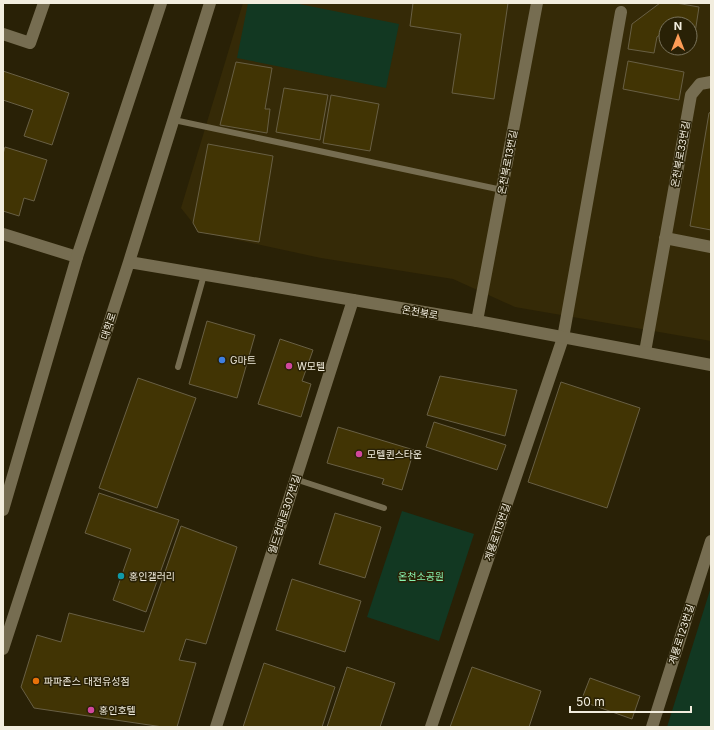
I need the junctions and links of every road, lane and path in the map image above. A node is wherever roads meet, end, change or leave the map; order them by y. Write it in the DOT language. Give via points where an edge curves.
graph roads {
  1 [pos="44,3"];
  2 [pos="161,3"];
  3 [pos="210,3"];
  4 [pos="537,3"];
  5 [pos="621,12"];
  6 [pos="3,34"];
  7 [pos="711,82"];
  8 [pos="174,120"];
  9 [pos="502,190"];
  10 [pos="3,234"];
  11 [pos="665,238"];
  12 [pos="711,247"];
  13 [pos="77,257"];
  14 [pos="130,262"];
  15 [pos="204,275"];
  16 [pos="353,300"];
  17 [pos="477,321"];
  18 [pos="563,338"];
  19 [pos="645,352"];
  20 [pos="711,364"];
  21 [pos="178,368"];
  22 [pos="295,479"];
  23 [pos="384,508"];
  24 [pos="3,510"];
  25 [pos="711,541"];
  26 [pos="3,649"];
  27 [pos="216,727"];
  28 [pos="431,727"];
  29 [pos="652,727"];
  1 -- 6 [label="street" via="30,43"];
  2 -- 13 [label="street"];
  3 -- 8 [label="street, 대학로"];
  4 -- 9 [label="street, 온천북로13번길"];
  5 -- 18 [label="street, 계룡로113번길"];
  7 -- 11 [label="street, 온천북로33번길" via="700,84 691,95"];
  8 -- 9 [label="lane"];
  8 -- 14 [label="street, 대학로"];
  9 -- 17 [label="street, 온천북로13번길"];
  10 -- 13 [label="street"];
  11 -- 12 [label="street"];
  11 -- 19 [label="street, 온천북로33번길"];
  13 -- 24 [label="street"];
  14 -- 15 [label="street, 온천북로"];
  14 -- 26 [label="street, 대학로"];
  15 -- 16 [label="street, 온천북로"];
  15 -- 21 [label="lane"];
  16 -- 17 [label="street, 온천북로"];
  16 -- 22 [label="street, 월드컵대로307번길"];
  17 -- 18 [label="street, 온천북로"];
  18 -- 19 [label="street, 온천북로"];
  18 -- 28 [label="street, 계룡로113번길"];
  19 -- 20 [label="street, 온천북로"];
  22 -- 23 [label="lane"];
  22 -- 27 [label="street, 월드컵대로307번길"];
  25 -- 29 [label="street, 계룡로123번길"];
}
